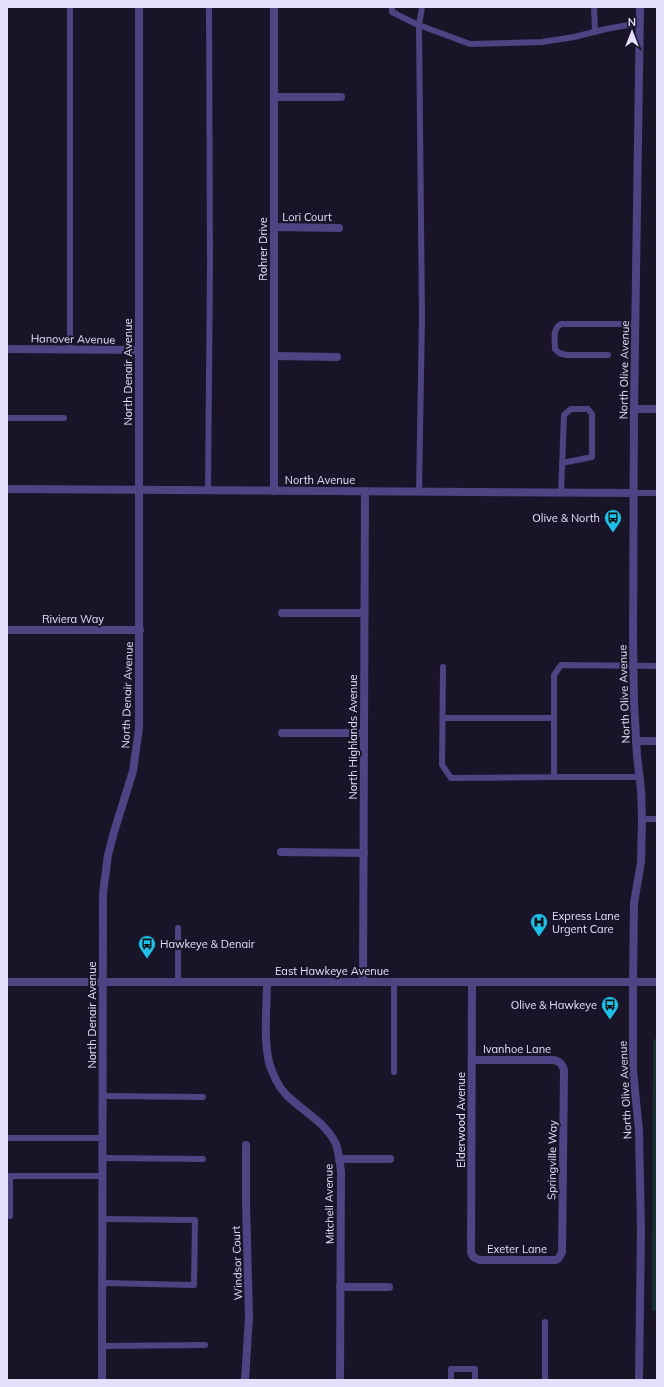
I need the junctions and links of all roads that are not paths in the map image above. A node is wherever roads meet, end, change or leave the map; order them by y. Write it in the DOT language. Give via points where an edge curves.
graph roads {
  1 [pos="70,7"];
  2 [pos="139,7"];
  3 [pos="209,7"];
  4 [pos="274,7"];
  5 [pos="392,7"];
  6 [pos="422,7"];
  7 [pos="594,7"];
  8 [pos="640,7"];
  9 [pos="639,23"];
  10 [pos="419,25"];
  11 [pos="595,32"];
  12 [pos="274,97"];
  13 [pos="341,97"];
  14 [pos="274,227"];
  15 [pos="339,228"];
  16 [pos="635,324"];
  17 [pos="7,349"];
  18 [pos="70,350"];
  19 [pos="139,350"];
  20 [pos="608,355"];
  21 [pos="274,356"];
  22 [pos="337,357"];
  23 [pos="657,409"];
  24 [pos="634,410"];
  25 [pos="7,418"];
  26 [pos="64,418"];
  27 [pos="562,463"];
  28 [pos="7,489"];
  29 [pos="139,490"];
  30 [pos="208,490"];
  31 [pos="274,491"];
  32 [pos="365,491"];
  33 [pos="419,492"];
  34 [pos="561,493"];
  35 [pos="634,493"];
  36 [pos="657,493"];
  37 [pos="282,613"];
  38 [pos="364,613"];
  39 [pos="7,630"];
  40 [pos="140,630"];
  41 [pos="634,666"];
  42 [pos="657,666"];
  43 [pos="443,667"];
  44 [pos="443,718"];
  45 [pos="554,718"];
  46 [pos="282,733"];
  47 [pos="364,733"];
  48 [pos="636,741"];
  49 [pos="657,741"];
  50 [pos="554,777"];
  51 [pos="640,777"];
  52 [pos="642,819"];
  53 [pos="657,819"];
  54 [pos="281,852"];
  55 [pos="364,853"];
  56 [pos="178,928"];
  57 [pos="7,982"];
  58 [pos="103,982"];
  59 [pos="178,982"];
  60 [pos="267,982"];
  61 [pos="363,982"];
  62 [pos="394,982"];
  63 [pos="472,982"];
  64 [pos="633,982"];
  65 [pos="657,982"];
  66 [pos="472,1060"];
  67 [pos="561,1063"];
  68 [pos="394,1072"];
  69 [pos="103,1096"];
  70 [pos="203,1097"];
  71 [pos="7,1138"];
  72 [pos="103,1138"];
  73 [pos="246,1145"];
  74 [pos="103,1158"];
  75 [pos="339,1159"];
  76 [pos="390,1159"];
  77 [pos="203,1160"];
  78 [pos="103,1176"];
  79 [pos="10,1216"];
  80 [pos="103,1219"];
  81 [pos="474,1257"];
  82 [pos="559,1258"];
  83 [pos="103,1283"];
  84 [pos="340,1287"];
  85 [pos="389,1287"];
  86 [pos="545,1322"];
  87 [pos="205,1345"];
  88 [pos="102,1346"];
  89 [pos="102,1380"];
  90 [pos="245,1380"];
  91 [pos="340,1380"];
  92 [pos="451,1380"];
  93 [pos="475,1380"];
  94 [pos="545,1380"];
  95 [pos="639,1380"];
  1 -- 18 [label="lane"];
  2 -- 19 [label="street, North Denair Avenue"];
  3 -- 30 [label="lane"];
  4 -- 12 [label="street, Rohrer Drive"];
  5 -- 10 [label="lane" via="392,12"];
  6 -- 10 [label="lane"];
  7 -- 11 [label="lane"];
  8 -- 9 [label="street, North Olive Avenue"];
  9 -- 11 [label="lane"];
  9 -- 16 [label="street, North Olive Avenue"];
  10 -- 11 [label="lane" via="470,44 542,42"];
  10 -- 33 [label="lane" via="422,317"];
  12 -- 13 [label="street"];
  12 -- 14 [label="street, Rohrer Drive"];
  14 -- 15 [label="street, Lori Court"];
  14 -- 21 [label="street, Rohrer Drive"];
  16 -- 20 [label="lane" via="561,324 554,331 555,349 559,354"];
  16 -- 24 [label="street, North Olive Avenue"];
  17 -- 18 [label="street, Hanover Avenue"];
  18 -- 19 [label="street, Hanover Avenue"];
  19 -- 29 [label="street, North Denair Avenue"];
  21 -- 22 [label="street"];
  21 -- 31 [label="street, Rohrer Drive"];
  23 -- 24 [label="street"];
  24 -- 35 [label="street, North Olive Avenue"];
  25 -- 26 [label="lane"];
  27 -- 27 [label="lane" via="564,415 571,409 588,409 592,414 592,457"];
  27 -- 34 [label="lane"];
  28 -- 29 [label="street, North Avenue"];
  29 -- 30 [label="street, North Avenue"];
  29 -- 40 [label="street, North Denair Avenue"];
  30 -- 31 [label="street, North Avenue"];
  31 -- 32 [label="street, North Avenue"];
  32 -- 33 [label="street, North Avenue"];
  32 -- 38 [label="street, North Highlands Avenue"];
  33 -- 34 [label="street, North Avenue"];
  34 -- 35 [label="street, North Avenue"];
  35 -- 36 [label="lane"];
  35 -- 41 [label="street, North Olive Avenue"];
  37 -- 38 [label="street"];
  38 -- 47 [label="street, North Highlands Avenue"];
  39 -- 40 [label="street, Riviera Way"];
  40 -- 58 [label="street, North Denair Avenue" via="138,739 133,771 106,868 103,899"];
  41 -- 42 [label="lane"];
  41 -- 45 [label="lane" via="561,665 554,675"];
  41 -- 48 [label="street, North Olive Avenue"];
  43 -- 44 [label="lane"];
  44 -- 45 [label="lane"];
  44 -- 50 [label="lane" via="442,765 451,778"];
  45 -- 50 [label="lane"];
  46 -- 47 [label="street"];
  47 -- 55 [label="street, North Highlands Avenue"];
  48 -- 49 [label="street"];
  48 -- 51 [label="street, North Olive Avenue"];
  50 -- 51 [label="lane"];
  51 -- 52 [label="street, North Olive Avenue"];
  52 -- 53 [label="lane"];
  52 -- 64 [label="street, North Olive Avenue" via="641,862 634,903"];
  54 -- 55 [label="street"];
  55 -- 61 [label="street, North Highlands Avenue"];
  56 -- 59 [label="lane"];
  57 -- 58 [label="street, East Hawkeye Avenue"];
  58 -- 59 [label="street, East Hawkeye Avenue"];
  58 -- 69 [label="street, North Denair Avenue"];
  59 -- 60 [label="street, East Hawkeye Avenue"];
  60 -- 61 [label="street, East Hawkeye Avenue"];
  60 -- 75 [label="street, Mitchell Avenue" via="266,1045 271,1070 292,1101 322,1124 336,1146"];
  61 -- 62 [label="street, East Hawkeye Avenue"];
  62 -- 63 [label="street, East Hawkeye Avenue"];
  62 -- 68 [label="lane"];
  63 -- 64 [label="street, East Hawkeye Avenue"];
  63 -- 66 [label="street, Elderwood Avenue"];
  64 -- 65 [label="street, East Hawkeye Avenue"];
  64 -- 95 [label="street, North Olive Avenue" via="633,1071 639,1131 641,1230"];
  66 -- 67 [label="street, Ivanhoe Lane" via="553,1060"];
  66 -- 81 [label="street, Elderwood Avenue" via="471,1252"];
  67 -- 82 [label="street, Springville Way" via="564,1070 562,1252"];
  69 -- 70 [label="lane"];
  69 -- 72 [label="street, North Denair Avenue"];
  71 -- 72 [label="lane"];
  72 -- 74 [label="street, North Denair Avenue"];
  73 -- 90 [label="street, Windsor Court" via="249,1317"];
  74 -- 77 [label="lane"];
  74 -- 78 [label="street, North Denair Avenue"];
  75 -- 76 [label="street"];
  75 -- 84 [label="street, Mitchell Avenue"];
  78 -- 79 [label="lane" via="10,1176"];
  78 -- 80 [label="street, North Denair Avenue"];
  80 -- 83 [label="street, North Denair Avenue"];
  80 -- 83 [label="lane" via="195,1220 194,1285"];
  81 -- 82 [label="street, Exeter Lane" via="480,1260 552,1261"];
  83 -- 88 [label="street, North Denair Avenue"];
  84 -- 85 [label="street"];
  84 -- 91 [label="street, Mitchell Avenue"];
  86 -- 94 [label="lane"];
  87 -- 88 [label="lane"];
  88 -- 89 [label="street, North Denair Avenue"];
  92 -- 93 [label="lane" via="451,1369 475,1369"];
}
